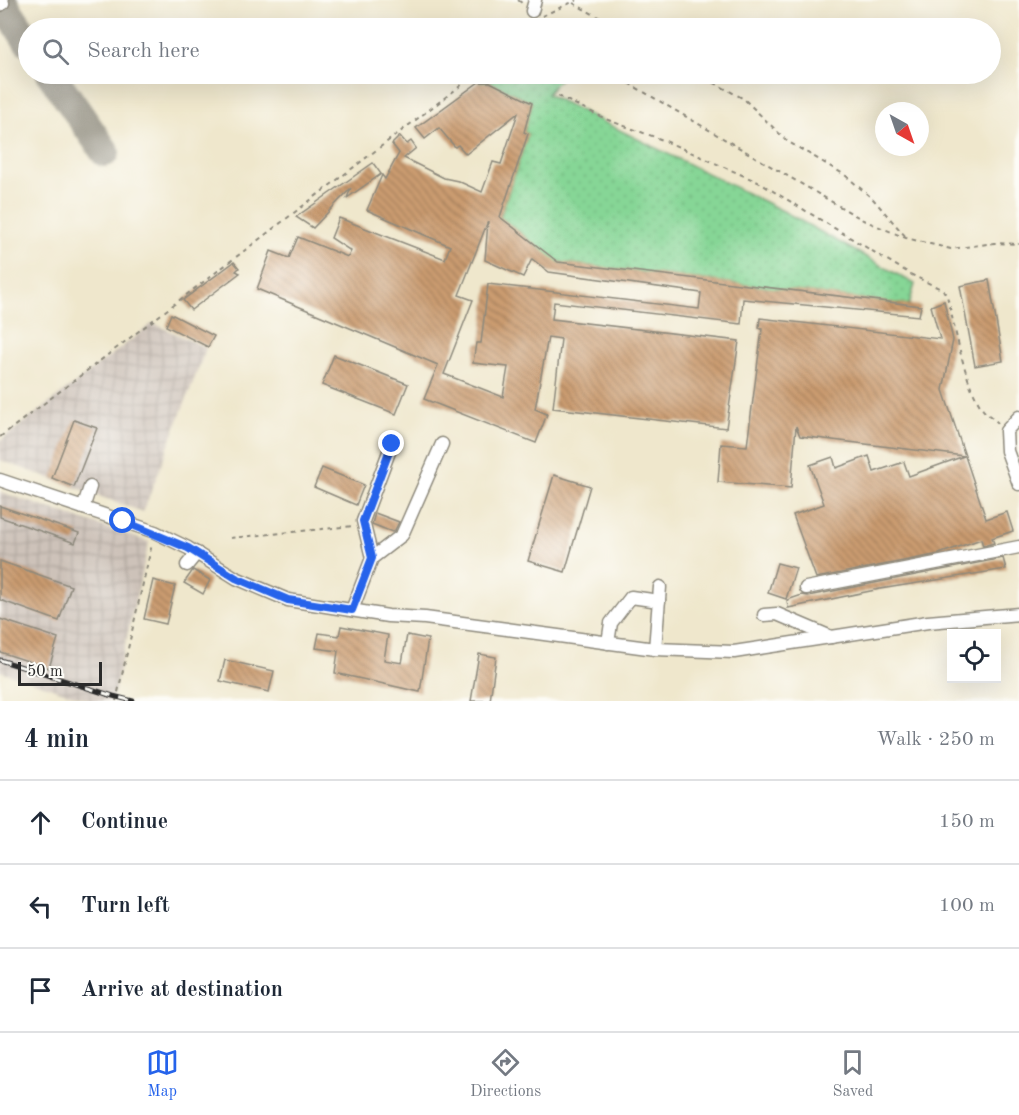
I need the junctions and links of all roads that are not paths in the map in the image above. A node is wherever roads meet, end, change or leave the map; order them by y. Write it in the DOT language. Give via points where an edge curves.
graph roads {
  1 [pos="1019,417"];
  2 [pos="392,444"];
  3 [pos="442,444"];
  4 [pos="0,480"];
  5 [pos="1019,484"];
  6 [pos="90,487"];
  7 [pos="83,508"];
  8 [pos="1019,547"];
  9 [pos="196,553"];
  10 [pos="372,558"];
  11 [pos="188,565"];
  12 [pos="660,587"];
  13 [pos="806,588"];
  14 [pos="659,601"];
  15 [pos="352,610"];
  16 [pos="1019,614"];
  17 [pos="764,615"];
  18 [pos="832,637"];
  19 [pos="608,643"];
  20 [pos="655,649"];
  1 -- 5 [label="street" via="1006,430 1007,451"];
  2 -- 10 [label="street" via="363,521"];
  3 -- 10 [label="street" via="402,535"];
  4 -- 7 [label="street"];
  6 -- 7 [label="street"];
  7 -- 9 [label="street" via="155,532"];
  8 -- 13 [label="street"];
  9 -- 11 [label="street"];
  9 -- 15 [label="street" via="236,578 288,600"];
  10 -- 15 [label="street"];
  12 -- 14 [label="street"];
  14 -- 19 [label="street" via="631,597 611,623"];
  14 -- 20 [label="street"];
  15 -- 19 [label="street" via="388,616 425,614"];
  16 -- 18 [label="street" via="928,622"];
  17 -- 18 [label="street" via="777,614"];
  18 -- 20 [label="street" via="734,652"];
  19 -- 20 [label="street"];
}
